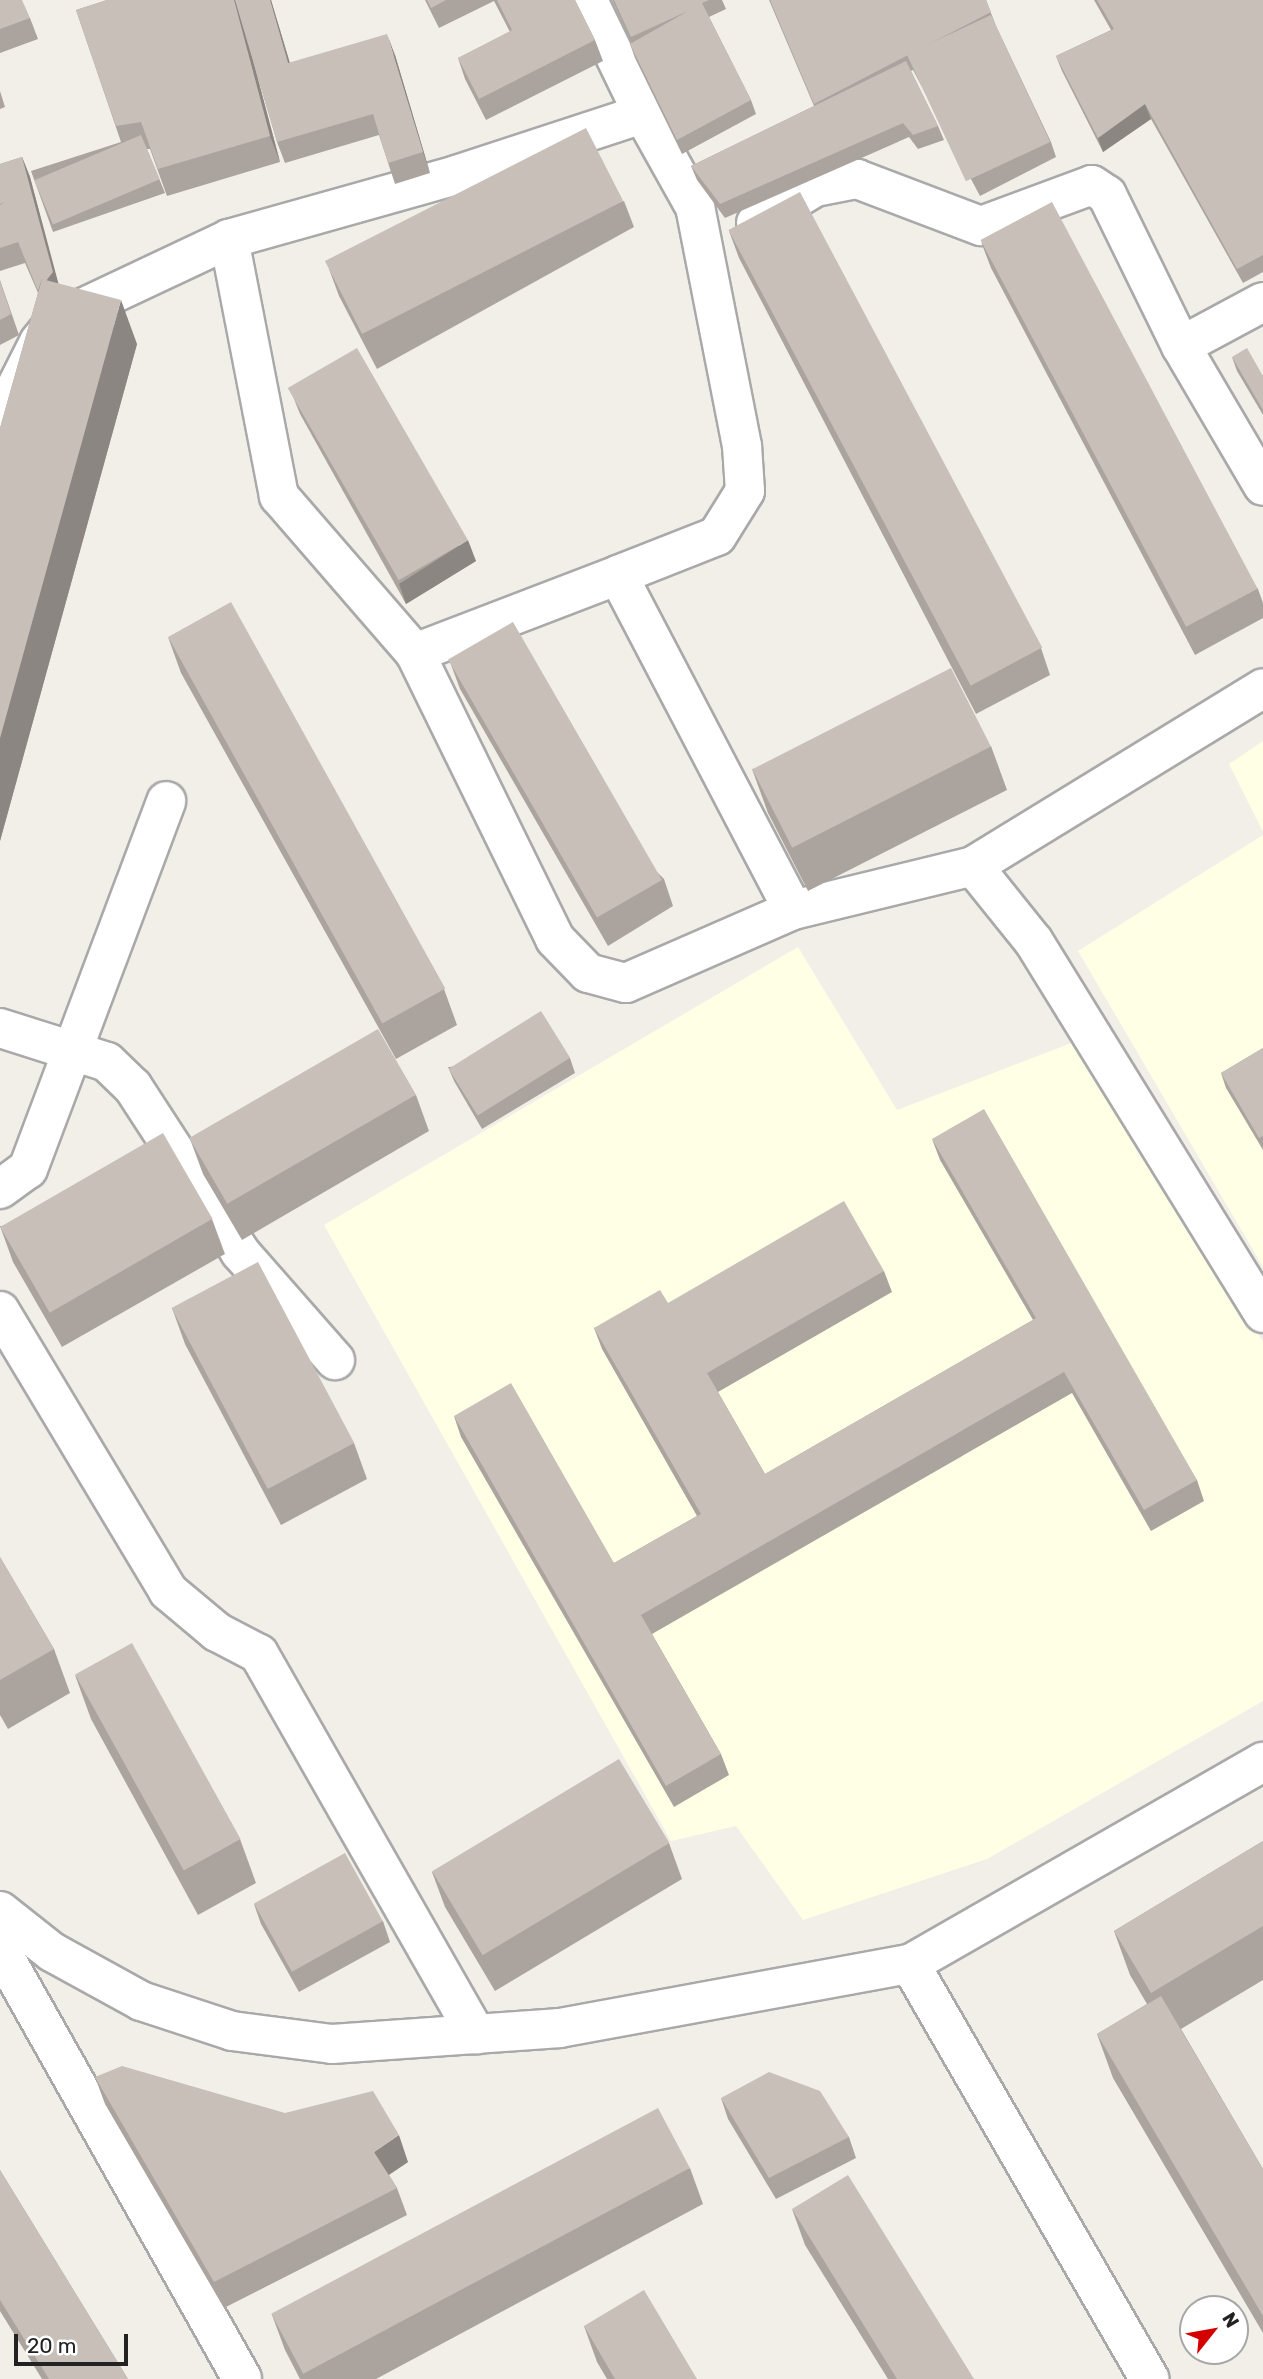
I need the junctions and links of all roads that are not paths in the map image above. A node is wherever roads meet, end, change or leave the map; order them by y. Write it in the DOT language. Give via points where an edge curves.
graph roads {
  1 [pos="588,0"];
  2 [pos="643,114"];
  3 [pos="229,239"];
  4 [pos="706,252"];
  5 [pos="1263,302"];
  6 [pos="1181,346"];
  7 [pos="0,419"];
  8 [pos="1263,486"];
  9 [pos="618,575"];
  10 [pos="415,653"];
  11 [pos="1263,688"];
  12 [pos="166,801"];
  13 [pos="973,866"];
  14 [pos="793,910"];
  15 [pos="0,1028"];
  16 [pos="72,1049"];
  17 [pos="0,1189"];
  18 [pos="0,1311"];
  19 [pos="1263,1314"];
  20 [pos="335,1360"];
  21 [pos="1263,1762"];
  22 [pos="0,1911"];
  23 [pos="0,1949"];
  24 [pos="909,1964"];
  25 [pos="476,2034"];
  26 [pos="242,2379"];
  27 [pos="1150,2379"];
  1 -- 2 [label="street"];
  2 -- 3 [label="street" via="456,175"];
  2 -- 4 [label="street" via="695,207"];
  3 -- 7 [label="street" via="57,320 39,342"];
  3 -- 10 [label="street" via="279,496"];
  4 -- 6 [label="street" via="815,187 857,178 981,226 1092,185 1107,195"];
  4 -- 9 [label="street" via="742,446 745,491 717,536"];
  5 -- 6 [label="street"];
  6 -- 8 [label="street"];
  9 -- 10 [label="street"];
  9 -- 14 [label="street"];
  10 -- 14 [label="street" via="555,939 588,973 626,983"];
  11 -- 13 [label="street"];
  12 -- 16 [label="street"];
  13 -- 14 [label="street"];
  13 -- 19 [label="street" via="1034,942"];
  15 -- 16 [label="street"];
  16 -- 17 [label="street" via="28,1169"];
  16 -- 20 [label="street" via="107,1062 133,1087 240,1252"];
  18 -- 25 [label="street" via="168,1591 217,1632 259,1654"];
  21 -- 24 [label="street"];
  22 -- 25 [label="street" via="52,1952 141,2001 232,2031 332,2044"];
  23 -- 26 [label="street"];
  24 -- 25 [label="street" via="560,2028"];
  24 -- 27 [label="street"];
}
